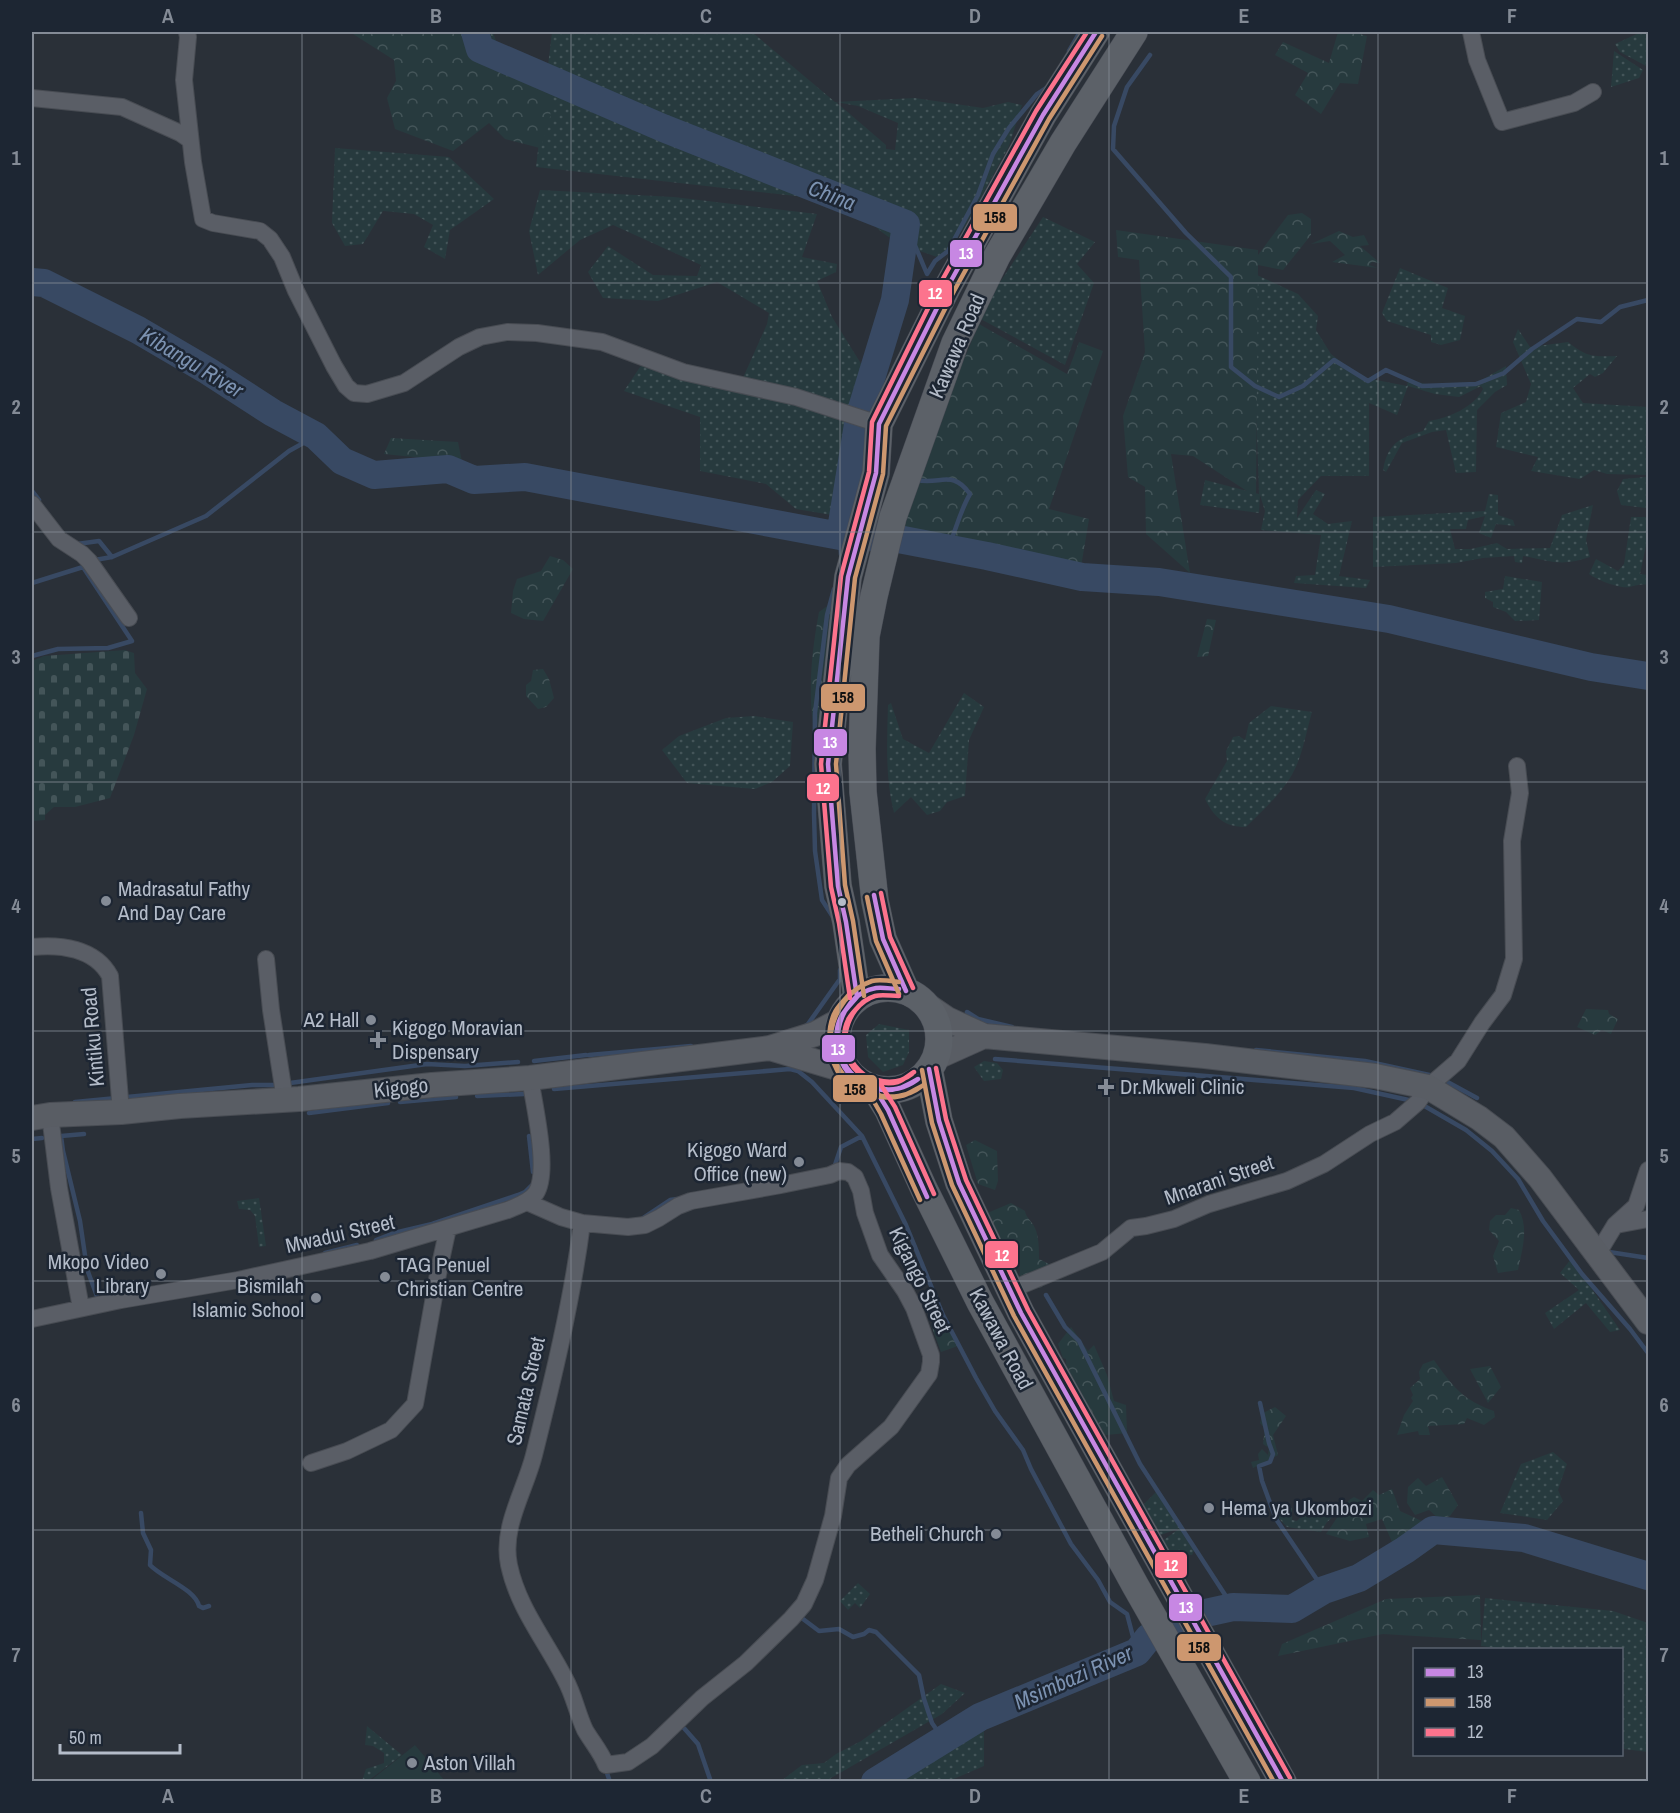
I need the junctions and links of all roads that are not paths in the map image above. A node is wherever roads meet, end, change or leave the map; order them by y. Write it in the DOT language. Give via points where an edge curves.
graph roads {
  1 [pos="187,32"];
  2 [pos="1096,32"];
  3 [pos="1134,32"];
  4 [pos="1471,32"];
  5 [pos="1593,92"];
  6 [pos="32,98"];
  7 [pos="190,141"];
  8 [pos="879,424"];
  9 [pos="32,504"];
  10 [pos="129,618"];
  11 [pos="1517,766"];
  12 [pos="32,947"];
  13 [pos="266,959"];
  14 [pos="857,998"];
  15 [pos="916,998"];
  16 [pos="839,1021"];
  17 [pos="984,1036"];
  18 [pos="770,1048"];
  19 [pos="932,1064"];
  20 [pos="847,1071"];
  21 [pos="530,1078"];
  22 [pos="1428,1087"];
  23 [pos="875,1089"];
  24 [pos="285,1100"];
  25 [pos="121,1112"];
  26 [pos="41,1117"];
  27 [pos="1648,1170"];
  28 [pos="527,1202"];
  29 [pos="1648,1219"];
  30 [pos="582,1223"];
  31 [pos="1615,1225"];
  32 [pos="448,1228"];
  33 [pos="1598,1253"];
  34 [pos="1010,1290"];
  35 [pos="81,1308"];
  36 [pos="32,1319"];
  37 [pos="1648,1322"];
  38 [pos="311,1463"];
  39 [pos="618,1764"];
  40 [pos="1247,1782"];
  41 [pos="1283,1782"];
  1 -- 7 [label="street" via="184,80"];
  2 -- 8 [label="main road, Kawawa Road" via="1043,115 947,288"];
  3 -- 15 [label="main road, Kawawa Road" via="997,256 955,343 893,517 882,562 866,636 863,792 875,902 884,939"];
  4 -- 5 [label="street" via="1477,60 1502,122 1574,103"];
  6 -- 7 [label="street" via="122,107"];
  7 -- 8 [label="street" via="203,219 260,231 270,239 282,256 334,366 354,393 367,394 404,383 480,337 507,332 537,333 602,342 683,372 796,398"];
  8 -- 14 [label="main road, Kawawa Road" via="876,473 848,578 828,764 838,886"];
  9 -- 10 [label="street" via="59,539 89,561"];
  11 -- 22 [label="street, Mnarani Street" via="1520,794 1512,841 1513,964 1503,995 1458,1061"];
  12 -- 25 [label="street, Kintiku Road" via="70,947 90,956 111,976"];
  13 -- 24 [label="street"];
  14 -- 15 [label="main road" via="881,988 894,988"];
  14 -- 16 [label="main road"];
  15 -- 17 [label="street" via="947,1019"];
  15 -- 19 [label="main road" via="934,1016 938,1030 939,1044"];
  16 -- 18 [label="street" via="815,1034"];
  16 -- 20 [label="main road" via="838,1055"];
  17 -- 19 [label="street"];
  17 -- 22 [label="street" via="1205,1056 1375,1076"];
  18 -- 20 [label="street"];
  18 -- 21 [label="street, Kigogo"];
  19 -- 23 [label="main road" via="914,1083 895,1090"];
  19 -- 34 [label="main road, Kawawa Road" via="939,1121 959,1183"];
  20 -- 23 [label="main road"];
  21 -- 24 [label="street, Kigogo"];
  21 -- 28 [label="street" via="542,1175 535,1195"];
  22 -- 33 [label="street" via="1504,1137"];
  22 -- 34 [label="street, Mnarani Street" via="1418,1102 1395,1122 1324,1164 1174,1219 1131,1228 1102,1252"];
  23 -- 40 [label="main road, Kawawa Road" via="980,1302"];
  24 -- 25 [label="street, Kigogo"];
  25 -- 26 [label="street, Kigogo"];
  26 -- 35 [label="street" via="59,1188"];
  27 -- 31 [label="street" via="1636,1206"];
  28 -- 30 [label="street, Kigango Street"];
  28 -- 32 [label="street, Mwadui Street"];
  29 -- 31 [label="street"];
  30 -- 39 [label="street, Samata Street" via="574,1280 543,1419 529,1474 517,1501 509,1540 510,1567 522,1603 566,1680 591,1740 606,1765"];
  30 -- 39 [label="street, Kigango Street" via="645,1225 691,1201 848,1172 861,1191 880,1255 909,1300 931,1355 929,1374 891,1427 839,1478 833,1516 804,1604 746,1663 658,1740 628,1762"];
  31 -- 33 [label="street"];
  32 -- 35 [label="street, Mwadui Street" via="370,1251 248,1278"];
  32 -- 38 [label="street" via="416,1404 391,1430"];
  33 -- 37 [label="street"];
  34 -- 41 [label="main road, Kawawa Road"];
  35 -- 36 [label="street, Mwadui Street"];
}
